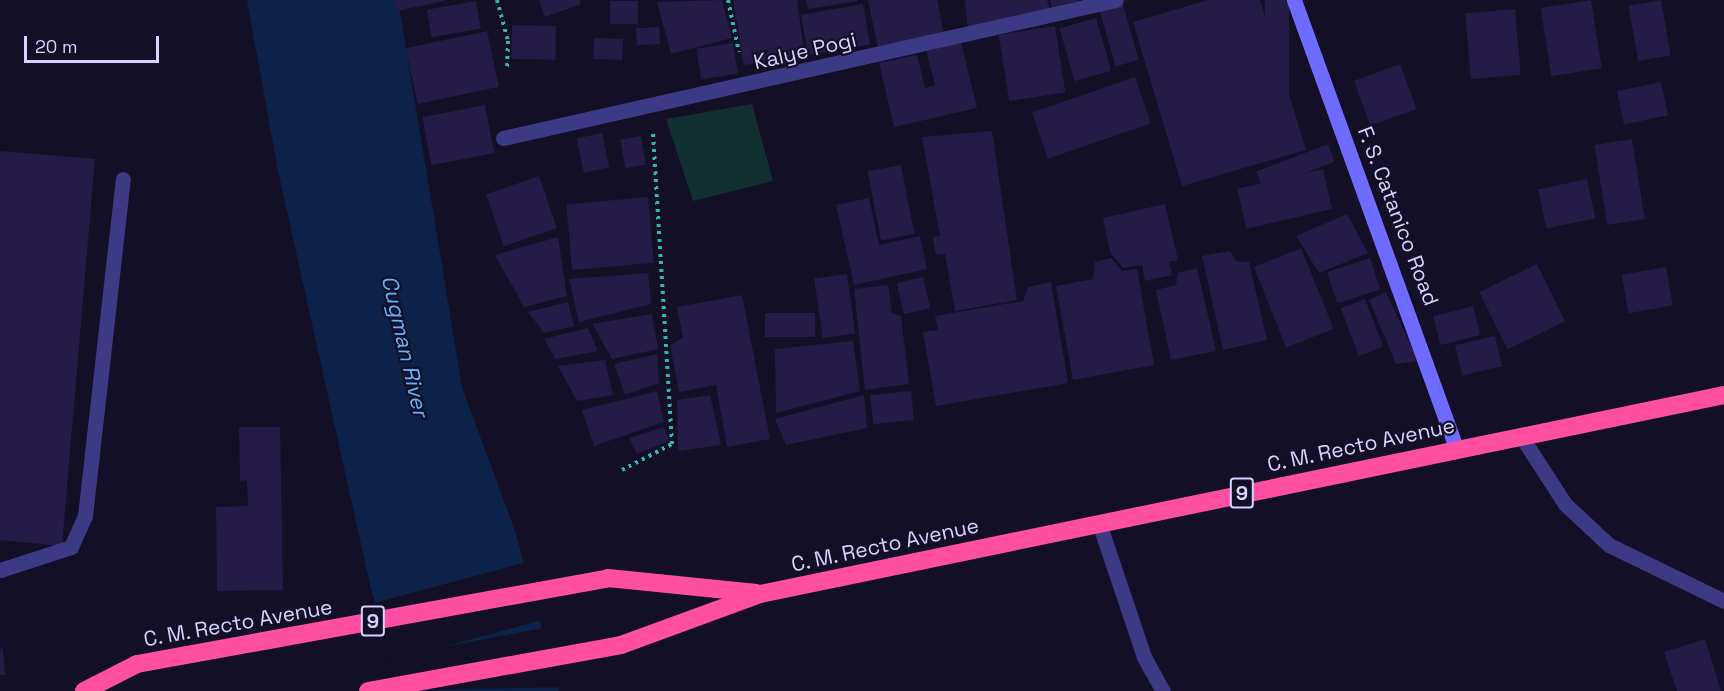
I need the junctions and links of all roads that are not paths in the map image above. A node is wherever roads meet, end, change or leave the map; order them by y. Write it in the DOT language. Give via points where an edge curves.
graph roads {
  1 [pos="1116,0"];
  2 [pos="1294,0"];
  3 [pos="503,138"];
  4 [pos="123,179"];
  5 [pos="1724,395"];
  6 [pos="1521,436"];
  7 [pos="1456,448"];
  8 [pos="1099,523"];
  9 [pos="0,570"];
  10 [pos="760,594"];
  11 [pos="1724,601"];
  12 [pos="84,691"];
  13 [pos="368,691"];
  14 [pos="1163,691"];
  1 -- 3 [label="street, Kalye Pogi"];
  2 -- 7 [label="street, F. S. Catanico Road" via="1401,282"];
  4 -- 9 [label="street" via="85,516 71,547"];
  5 -- 6 [label="highway, C. M. Recto Avenue / 9"];
  6 -- 7 [label="highway, C. M. Recto Avenue / 9"];
  6 -- 11 [label="street" via="1565,504 1609,545"];
  7 -- 8 [label="highway, C. M. Recto Avenue / 9"];
  8 -- 10 [label="highway, C. M. Recto Avenue / 9"];
  8 -- 14 [label="street" via="1144,657"];
  10 -- 12 [label="highway, C. M. Recto Avenue / 9" via="608,578 137,664"];
  10 -- 13 [label="highway, C. M. Recto Avenue / 9" via="621,645"];
}
